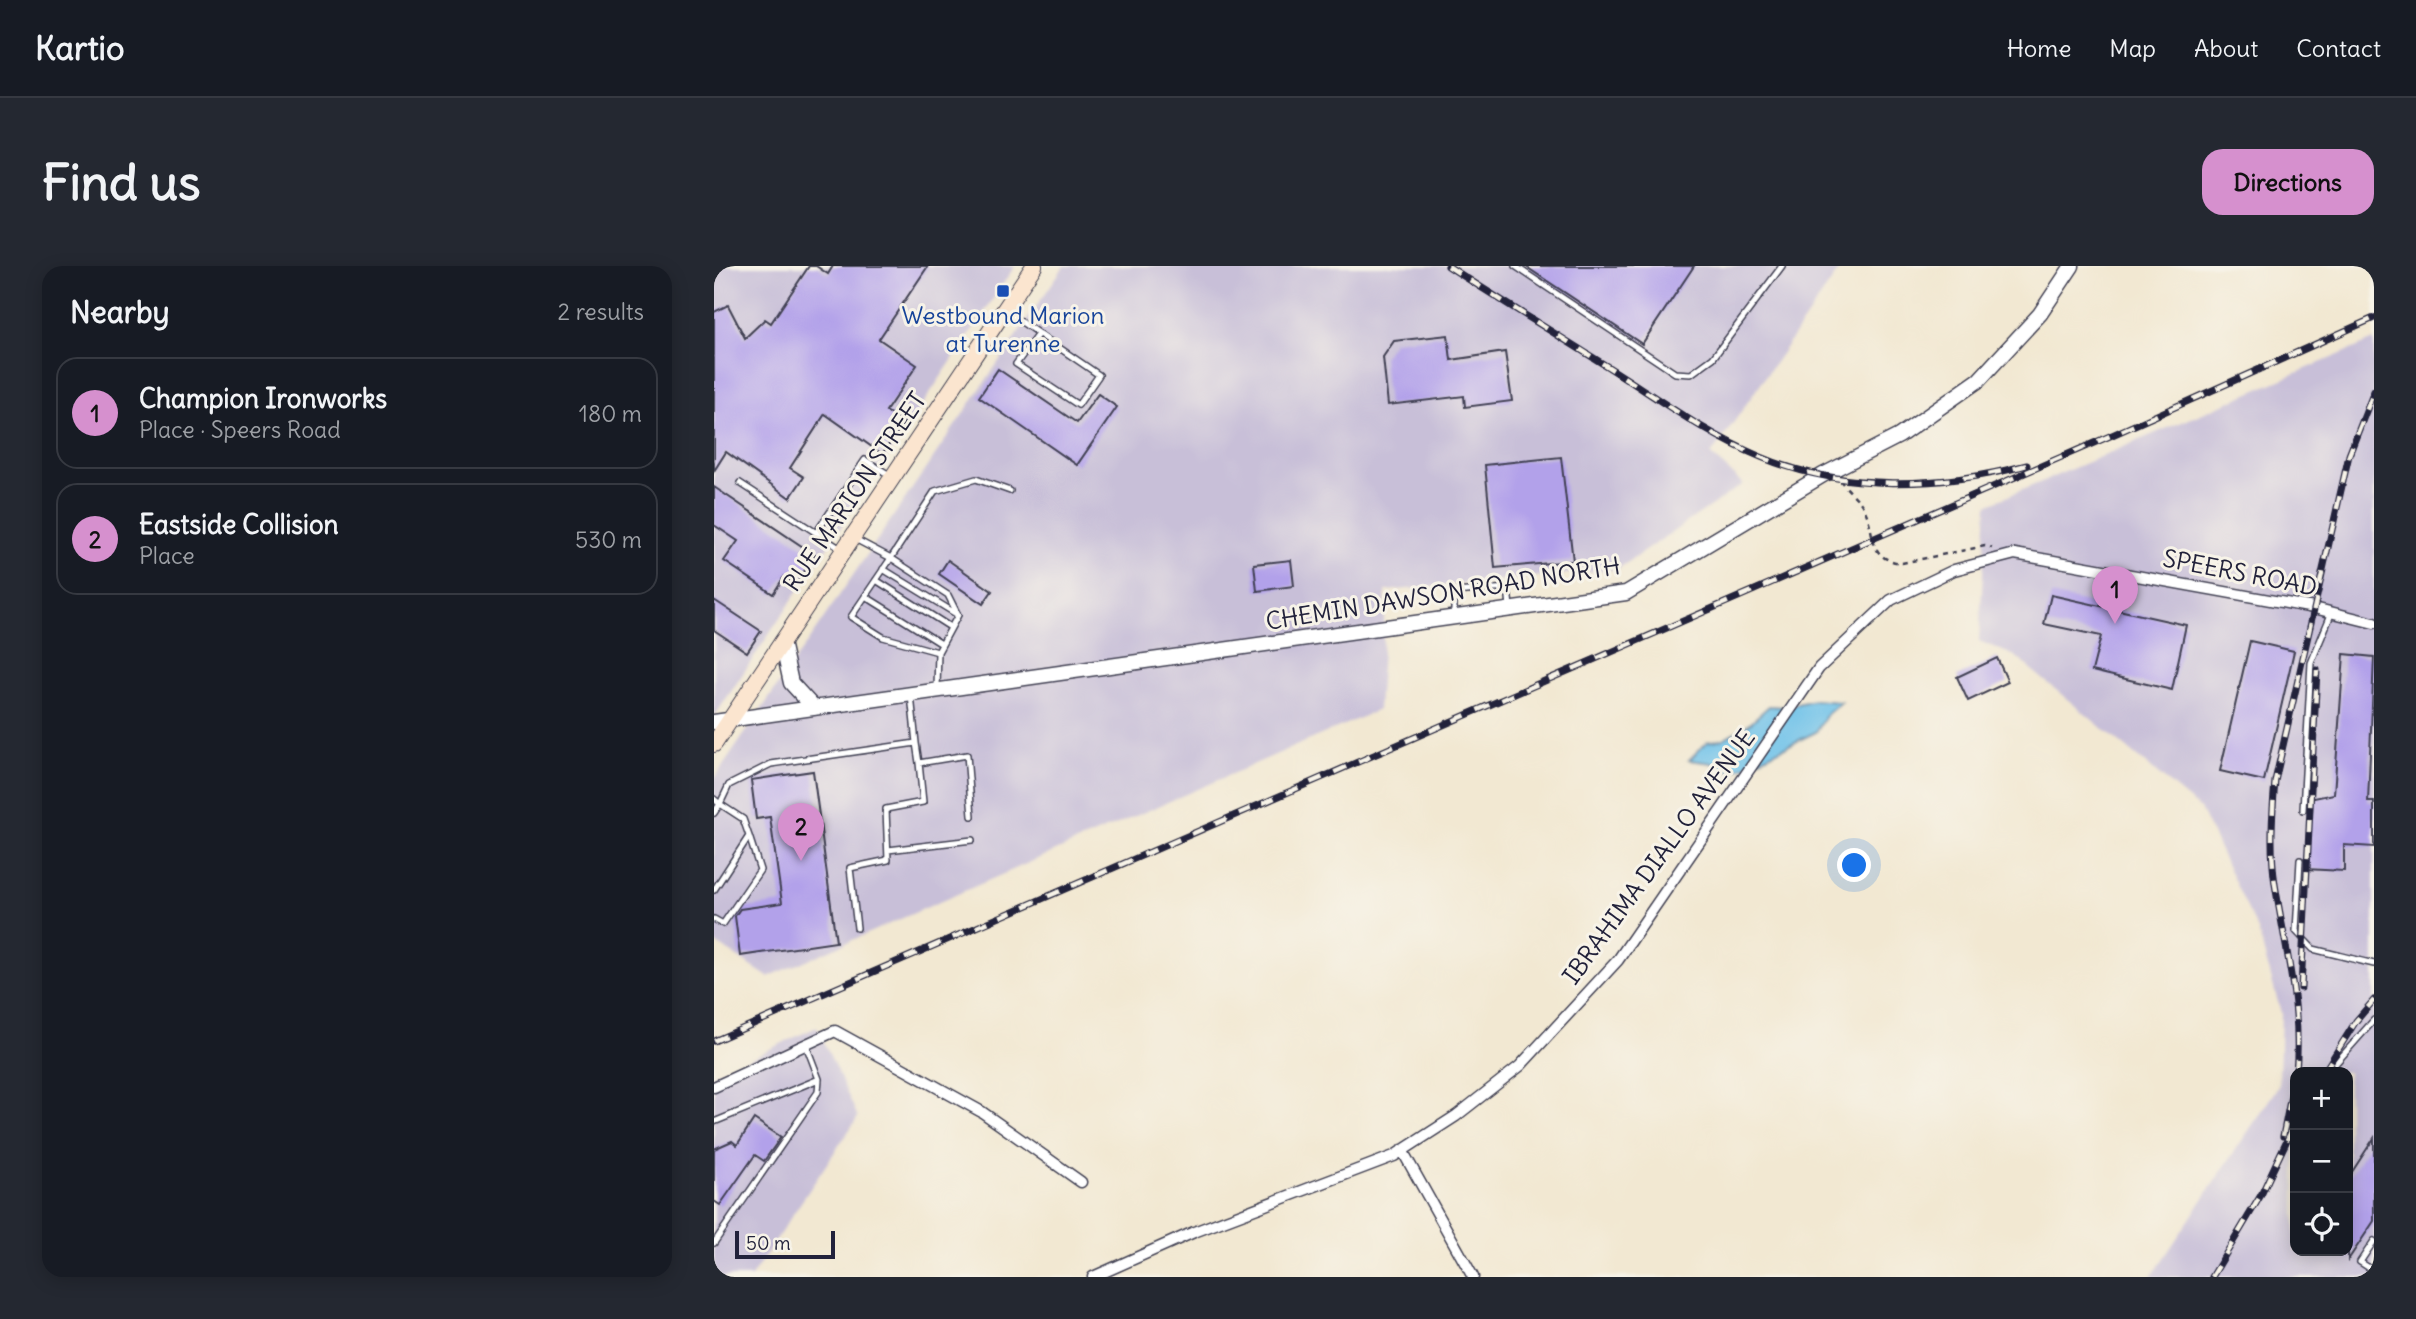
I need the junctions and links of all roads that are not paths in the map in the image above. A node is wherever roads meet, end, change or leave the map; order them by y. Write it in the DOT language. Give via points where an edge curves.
graph roads {
  1 [pos="1034,266"];
  2 [pos="1515,266"];
  3 [pos="1783,266"];
  4 [pos="2072,266"];
  5 [pos="1004,310"];
  6 [pos="1038,334"];
  7 [pos="893,477"];
  8 [pos="740,483"];
  9 [pos="1010,491"];
  10 [pos="816,533"];
  11 [pos="848,544"];
  12 [pos="2015,554"];
  13 [pos="891,558"];
  14 [pos="883,569"];
  15 [pos="876,580"];
  16 [pos="865,596"];
  17 [pos="1510,610"];
  18 [pos="2332,612"];
  19 [pos="958,615"];
  20 [pos="1455,618"];
  21 [pos="2374,623"];
  22 [pos="950,627"];
  23 [pos="782,642"];
  24 [pos="940,643"];
  25 [pos="938,652"];
  26 [pos="937,691"];
  27 [pos="911,694"];
  28 [pos="814,708"];
  29 [pos="722,721"];
  30 [pos="916,743"];
  31 [pos="714,744"];
  32 [pos="919,763"];
  33 [pos="714,799"];
  34 [pos="720,803"];
  35 [pos="2303,810"];
  36 [pos="714,813"];
  37 [pos="972,816"];
  38 [pos="749,836"];
  39 [pos="972,840"];
  40 [pos="888,850"];
  41 [pos="2300,860"];
  42 [pos="714,890"];
  43 [pos="714,919"];
  44 [pos="857,928"];
  45 [pos="2374,964"];
  46 [pos="2374,1020"];
  47 [pos="806,1045"];
  48 [pos="2332,1067"];
  49 [pos="818,1079"];
  50 [pos="714,1087"];
  51 [pos="714,1122"];
  52 [pos="1402,1150"];
  53 [pos="1081,1182"];
  54 [pos="2374,1241"];
  55 [pos="714,1243"];
  56 [pos="2374,1271"];
  57 [pos="1093,1277"];
  58 [pos="1473,1277"];
  1 -- 5 [label="main road, RUE MARION STREET"];
  2 -- 3 [label="lane" via="1675,373 1691,374 1713,358"];
  4 -- 17 [label="street, CHEMIN DAWSON ROAD NORTH" via="2040,314 1979,380 1899,436 1626,593"];
  5 -- 6 [label="lane"];
  5 -- 7 [label="main road, RUE MARION STREET"];
  6 -- 6 [label="lane" via="1099,375 1078,405 1016,364"];
  7 -- 10 [label="lane" via="865,460"];
  7 -- 11 [label="main road, RUE MARION STREET"];
  8 -- 10 [label="lane"];
  9 -- 13 [label="lane" via="976,478 935,491"];
  10 -- 11 [label="lane"];
  11 -- 13 [label="lane"];
  11 -- 23 [label="main road, RUE MARION STREET"];
  12 -- 18 [label="street, SPEERS ROAD"];
  12 -- 52 [label="street, IBRAHIMA DIALLO AVENUE" via="1954,570 1891,600 1819,668 1618,960 1521,1066"];
  13 -- 14 [label="lane"];
  13 -- 19 [label="lane" via="948,595"];
  14 -- 15 [label="lane"];
  14 -- 19 [label="lane"];
  15 -- 16 [label="lane"];
  15 -- 22 [label="lane"];
  16 -- 24 [label="lane"];
  16 -- 25 [label="lane" via="852,617 883,638"];
  17 -- 20 [label="street, CHEMIN DAWSON ROAD NORTH"];
  17 -- 20 [label="lane" via="1508,588 1454,592"];
  18 -- 21 [label="street, SPEERS ROAD"];
  18 -- 35 [label="lane" via="2311,663"];
  19 -- 22 [label="lane"];
  20 -- 26 [label="street, CHEMIN DAWSON ROAD NORTH"];
  22 -- 24 [label="lane"];
  23 -- 28 [label="street" via="791,683"];
  23 -- 29 [label="main road, RUE MARION STREET"];
  24 -- 25 [label="lane"];
  25 -- 26 [label="lane"];
  26 -- 27 [label="street, CHEMIN DAWSON ROAD NORTH"];
  27 -- 28 [label="street, CHEMIN DAWSON ROAD NORTH"];
  27 -- 30 [label="lane"];
  28 -- 29 [label="street, CHEMIN DAWSON ROAD NORTH"];
  29 -- 31 [label="main road, RUE MARION STREET"];
  30 -- 32 [label="lane"];
  30 -- 34 [label="lane" via="771,764 729,785"];
  32 -- 37 [label="lane" via="967,755"];
  32 -- 40 [label="lane" via="923,802 886,809"];
  33 -- 34 [label="lane"];
  34 -- 36 [label="lane"];
  34 -- 38 [label="lane" via="743,819"];
  38 -- 42 [label="lane"];
  38 -- 43 [label="lane" via="760,870 723,924"];
  39 -- 40 [label="lane"];
  40 -- 44 [label="lane" via="888,860 849,868"];
  41 -- 45 [label="lane" via="2296,931 2313,949"];
  46 -- 48 [label="lane"];
  47 -- 49 [label="lane"];
  47 -- 50 [label="street"];
  47 -- 53 [label="street" via="835,1031 982,1112"];
  49 -- 51 [label="lane"];
  49 -- 55 [label="lane" via="818,1093"];
  52 -- 57 [label="street, IBRAHIMA DIALLO AVENUE"];
  52 -- 58 [label="street"];
  54 -- 56 [label="lane" via="2360,1262"];
}
